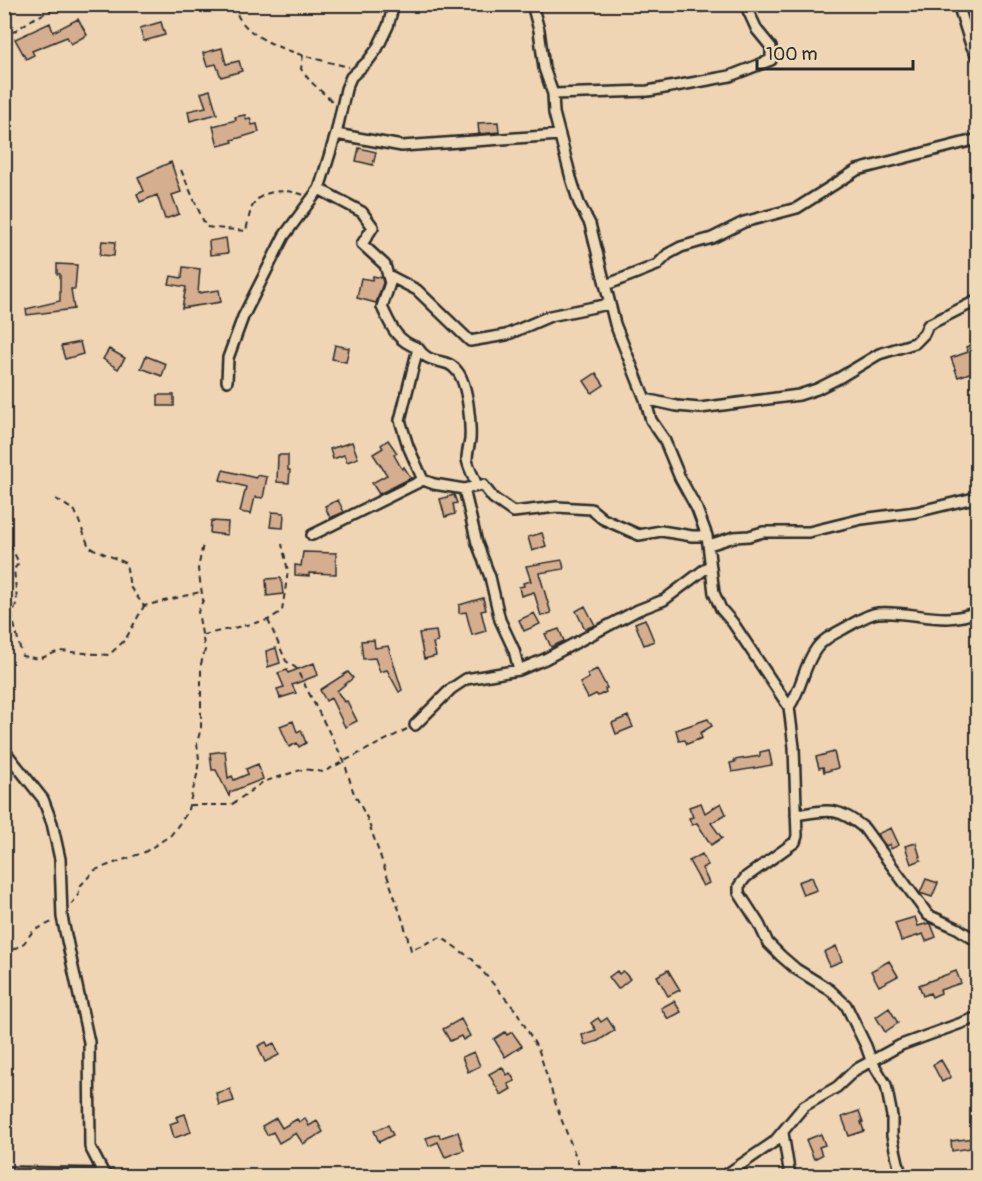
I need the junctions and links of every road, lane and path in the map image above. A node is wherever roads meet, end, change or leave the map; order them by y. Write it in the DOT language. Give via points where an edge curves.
graph roads {
  1 [pos="64,4"];
  2 [pos="235,4"];
  3 [pos="394,4"];
  4 [pos="532,4"];
  5 [pos="691,4"];
  6 [pos="714,4"];
  7 [pos="745,4"];
  8 [pos="958,4"];
  9 [pos="4,38"];
  10 [pos="303,55"];
  11 [pos="978,58"];
  12 [pos="357,69"];
  13 [pos="553,94"];
  14 [pos="340,108"];
  15 [pos="336,134"];
  16 [pos="560,135"];
  17 [pos="978,139"];
  18 [pos="181,170"];
  19 [pos="319,189"];
  20 [pos="312,198"];
  21 [pos="388,275"];
  22 [pos="606,285"];
  23 [pos="978,300"];
  24 [pos="609,304"];
  25 [pos="418,348"];
  26 [pos="227,381"];
  27 [pos="645,399"];
  28 [pos="423,480"];
  29 [pos="477,486"];
  30 [pos="465,489"];
  31 [pos="978,497"];
  32 [pos="56,498"];
  33 [pos="312,536"];
  34 [pos="708,540"];
  35 [pos="203,544"];
  36 [pos="282,544"];
  37 [pos="10,545"];
  38 [pos="709,566"];
  39 [pos="201,592"];
  40 [pos="144,606"];
  41 [pos="978,611"];
  42 [pos="268,620"];
  43 [pos="202,635"];
  44 [pos="519,670"];
  45 [pos="789,707"];
  46 [pos="415,725"];
  47 [pos="4,750"];
  48 [pos="344,761"];
  49 [pos="189,805"];
  50 [pos="796,815"];
  51 [pos="62,917"];
  52 [pos="978,942"];
  53 [pos="4,955"];
  54 [pos="978,1017"];
  55 [pos="872,1060"];
  56 [pos="783,1133"];
  57 [pos="4,1172"];
  58 [pos="106,1175"];
  59 [pos="580,1176"];
  60 [pos="724,1176"];
  61 [pos="790,1176"];
  62 [pos="901,1176"];
  1 -- 9 [label="path"];
  2 -- 10 [label="path" via="239,18 258,36"];
  3 -- 12 [label="street" via="377,49"];
  4 -- 13 [label="street"];
  5 -- 6 [label="street"];
  7 -- 13 [label="street" via="757,30 771,47 771,60 730,75 648,91"];
  8 -- 11 [label="street"];
  10 -- 12 [label="path"];
  10 -- 14 [label="path" via="301,69 309,81"];
  12 -- 14 [label="street"];
  13 -- 16 [label="street"];
  14 -- 15 [label="street"];
  15 -- 16 [label="street" via="402,147"];
  15 -- 19 [label="street"];
  16 -- 22 [label="street"];
  17 -- 22 [label="street" via="857,171 797,208 744,222 712,238 681,247 657,266"];
  18 -- 20 [label="path" via="206,228 246,231 253,205 271,192 292,190"];
  19 -- 20 [label="street"];
  19 -- 21 [label="street" via="362,212 373,227 362,244 385,265"];
  20 -- 26 [label="street" via="284,236 243,317 228,358"];
  21 -- 24 [label="street" via="417,290 470,341 506,335 550,316"];
  21 -- 25 [label="street" via="390,283 382,307 393,332"];
  22 -- 24 [label="street"];
  23 -- 27 [label="street" via="928,325 915,343 879,354 839,378 799,395 700,408"];
  24 -- 27 [label="street"];
  25 -- 28 [label="street" via="400,420"];
  25 -- 29 [label="street" via="423,356 457,371 471,421 467,458"];
  27 -- 34 [label="street" via="651,420 664,439"];
  28 -- 30 [label="street"];
  28 -- 33 [label="street"];
  29 -- 30 [label="street"];
  29 -- 34 [label="street" via="483,485 513,512 557,507 591,509 603,519 639,535 661,531"];
  30 -- 44 [label="street" via="477,543"];
  31 -- 34 [label="street" via="809,532 762,532"];
  32 -- 40 [label="path" via="75,511 89,547 126,563 130,587"];
  34 -- 38 [label="street"];
  35 -- 39 [label="path" via="198,569"];
  36 -- 42 [label="path" via="288,571 282,611"];
  37 -- 40 [label="path" via="18,563 14,569 17,601 12,616 22,656 39,659 59,651 109,655 125,640"];
  38 -- 44 [label="street" via="664,600"];
  38 -- 45 [label="street" via="721,609"];
  39 -- 40 [label="path"];
  39 -- 43 [label="path" via="203,600 198,612"];
  41 -- 45 [label="street" via="950,619 876,613 829,636 816,649"];
  42 -- 43 [label="path"];
  42 -- 48 [label="path" via="286,661 296,668"];
  43 -- 49 [label="path" via="205,650 201,664 199,759"];
  44 -- 46 [label="street" via="466,679"];
  45 -- 50 [label="street"];
  46 -- 48 [label="path"];
  47 -- 51 [label="street" via="42,799 52,823 60,860"];
  48 -- 49 [label="path" via="323,772 304,769 263,782 231,805"];
  48 -- 59 [label="path" via="411,950 441,938 472,959 517,1012 539,1051"];
  49 -- 51 [label="path" via="171,835 145,852 95,870"];
  50 -- 52 [label="street" via="833,810 855,820 928,915"];
  50 -- 55 [label="street" via="795,842 746,877 739,893 768,943 846,1005"];
  51 -- 53 [label="path" via="33,932 24,943"];
  51 -- 58 [label="street" via="89,1042 90,1147"];
  54 -- 55 [label="street"];
  55 -- 56 [label="street" via="804,1106"];
  55 -- 62 [label="street" via="886,1085"];
  56 -- 60 [label="street"];
  56 -- 61 [label="street"];
  57 -- 58 [label="street"];
}
